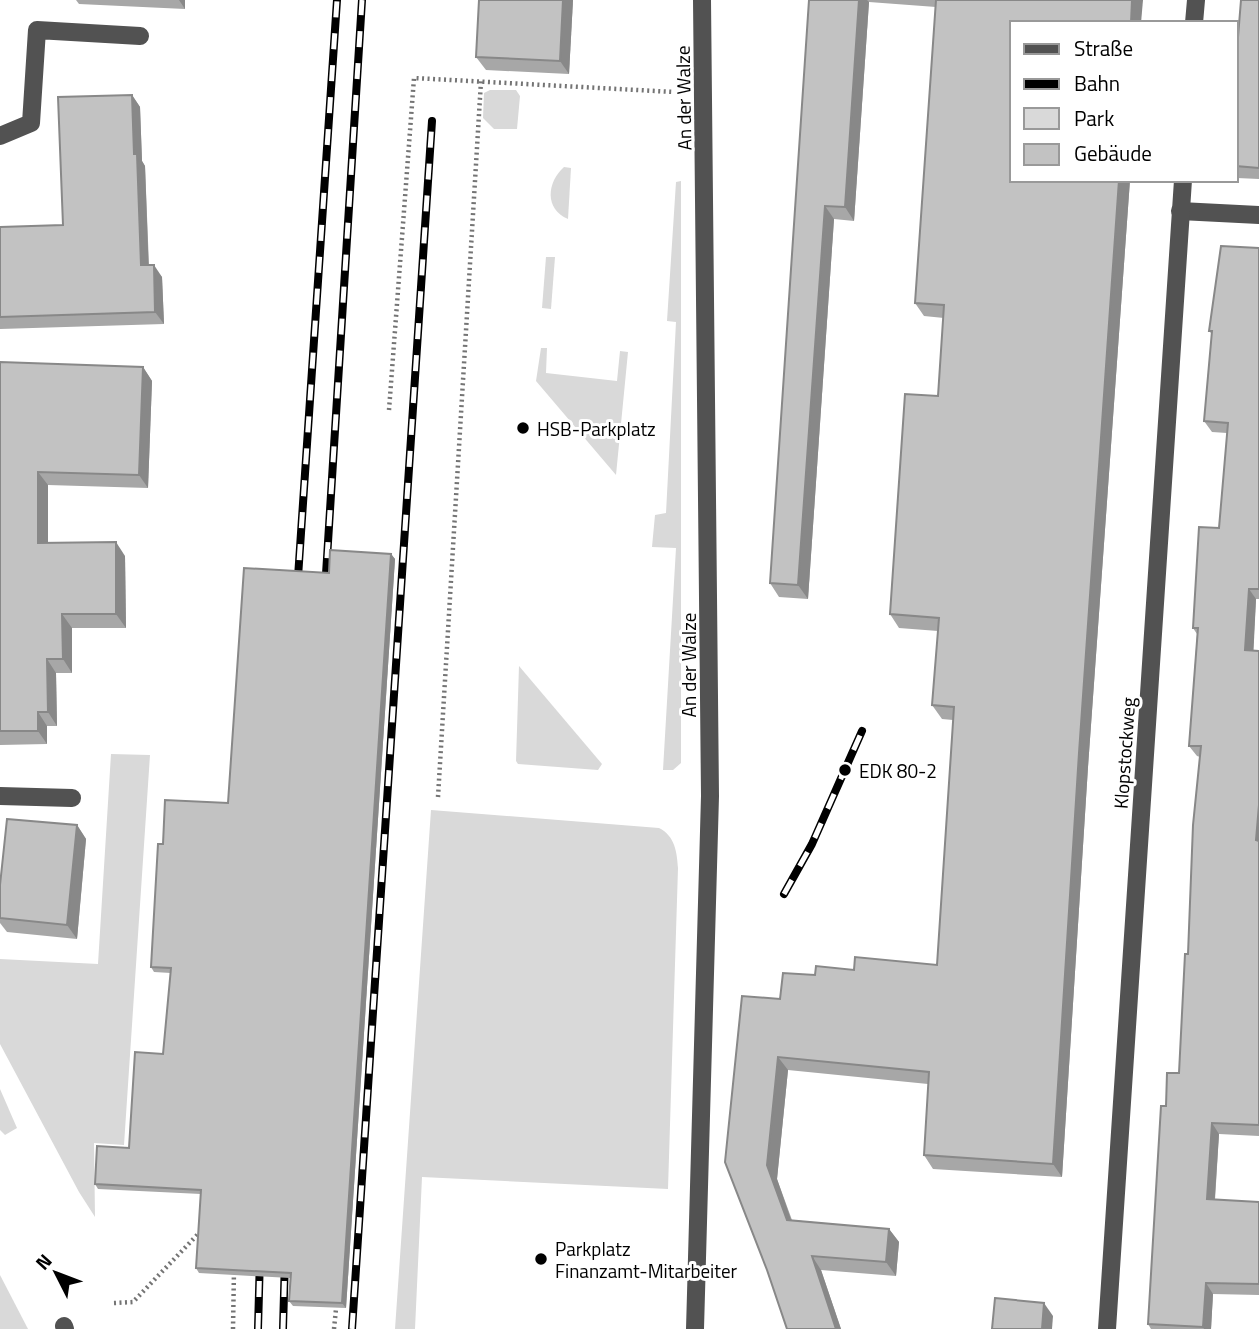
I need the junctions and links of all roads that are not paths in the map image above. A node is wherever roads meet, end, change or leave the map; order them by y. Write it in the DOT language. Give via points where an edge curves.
graph roads {
  1 [pos="702,0"];
  2 [pos="1196,0"];
  3 [pos="1194,21"];
  4 [pos="140,36"];
  5 [pos="0,136"];
  6 [pos="1182,182"];
  7 [pos="1180,211"];
  8 [pos="1259,215"];
  9 [pos="0,796"];
  10 [pos="72,799"];
  11 [pos="695,1329"];
  12 [pos="1107,1329"];
  1 -- 11 [label="street, An der Walze" via="710,796"];
  2 -- 3 [label="street"];
  4 -- 5 [label="street" via="37,30 31,123"];
  6 -- 7 [label="street, Klopstockweg"];
  7 -- 8 [label="street"];
  7 -- 12 [label="street, Klopstockweg"];
  9 -- 10 [label="street"];
}
